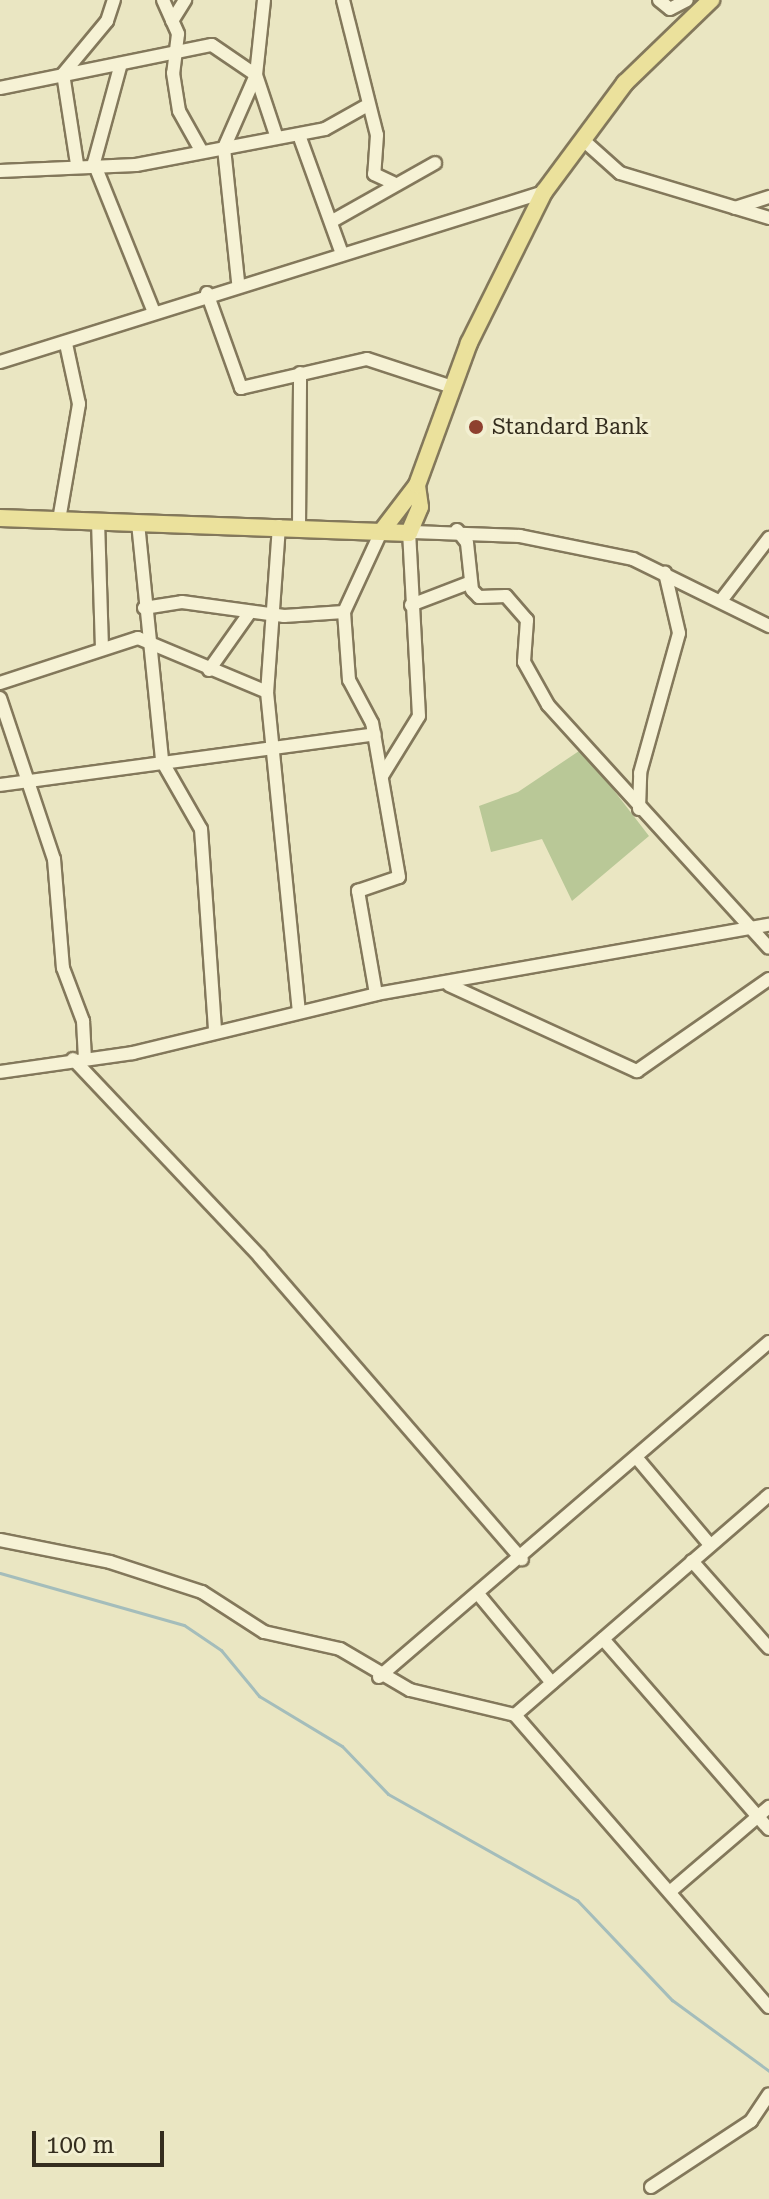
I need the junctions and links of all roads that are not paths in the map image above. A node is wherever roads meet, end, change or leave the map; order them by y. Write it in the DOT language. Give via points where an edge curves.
graph roads {
  1 [pos="114,0"];
  2 [pos="163,0"];
  3 [pos="185,0"];
  4 [pos="264,0"];
  5 [pos="343,0"];
  6 [pos="659,0"];
  7 [pos="687,0"];
  8 [pos="711,0"];
  9 [pos="172,21"];
  10 [pos="176,55"];
  11 [pos="120,67"];
  12 [pos="63,74"];
  13 [pos="256,75"];
  14 [pos="0,88"];
  15 [pos="364,107"];
  16 [pos="299,135"];
  17 [pos="277,138"];
  18 [pos="582,139"];
  19 [pos="224,148"];
  20 [pos="202,152"];
  21 [pos="94,163"];
  22 [pos="435,163"];
  23 [pos="77,164"];
  24 [pos="0,171"];
  25 [pos="393,183"];
  26 [pos="544,192"];
  27 [pos="769,197"];
  28 [pos="735,208"];
  29 [pos="769,218"];
  30 [pos="334,220"];
  31 [pos="342,254"];
  32 [pos="238,282"];
  33 [pos="207,293"];
  34 [pos="154,312"];
  35 [pos="66,344"];
  36 [pos="0,362"];
  37 [pos="300,373"];
  38 [pos="452,387"];
  39 [pos="417,485"];
  40 [pos="0,518"];
  41 [pos="59,520"];
  42 [pos="98,521"];
  43 [pos="138,523"];
  44 [pos="279,526"];
  45 [pos="299,527"];
  46 [pos="457,530"];
  47 [pos="381,532"];
  48 [pos="411,533"];
  49 [pos="769,538"];
  50 [pos="665,573"];
  51 [pos="469,583"];
  52 [pos="723,598"];
  53 [pos="411,605"];
  54 [pos="144,608"];
  55 [pos="250,612"];
  56 [pos="344,612"];
  57 [pos="271,614"];
  58 [pos="769,626"];
  59 [pos="148,640"];
  60 [pos="102,648"];
  61 [pos="209,670"];
  62 [pos="0,683"];
  63 [pos="267,692"];
  64 [pos="0,698"];
  65 [pos="375,734"];
  66 [pos="272,748"];
  67 [pos="162,761"];
  68 [pos="382,776"];
  69 [pos="27,780"];
  70 [pos="0,785"];
  71 [pos="639,809"];
  72 [pos="769,925"];
  73 [pos="746,929"];
  74 [pos="769,948"];
  75 [pos="769,979"];
  76 [pos="449,985"];
  77 [pos="376,994"];
  78 [pos="299,1010"];
  79 [pos="215,1031"];
  80 [pos="79,1058"];
  81 [pos="0,1072"];
  82 [pos="769,1342"];
  83 [pos="636,1457"];
  84 [pos="769,1495"];
  85 [pos="0,1540"];
  86 [pos="710,1545"];
  87 [pos="522,1559"];
  88 [pos="692,1561"];
  89 [pos="479,1595"];
  90 [pos="603,1639"];
  91 [pos="769,1648"];
  92 [pos="379,1677"];
  93 [pos="552,1683"];
  94 [pos="515,1715"];
  95 [pos="769,1807"];
  96 [pos="757,1817"];
  97 [pos="769,1829"];
  98 [pos="672,1890"];
  99 [pos="769,2007"];
  100 [pos="769,2094"];
  101 [pos="651,2187"];
  1 -- 12 [label="street" via="107,21"];
  2 -- 9 [label="street"];
  3 -- 9 [label="street"];
  4 -- 13 [label="street"];
  5 -- 15 [label="street"];
  6 -- 7 [label="street" via="670,9"];
  8 -- 18 [label="main road" via="625,83"];
  9 -- 10 [label="street"];
  10 -- 11 [label="street"];
  10 -- 13 [label="street" via="222,48"];
  10 -- 20 [label="street" via="179,111"];
  11 -- 12 [label="street"];
  11 -- 21 [label="street"];
  12 -- 14 [label="street"];
  12 -- 23 [label="street"];
  13 -- 17 [label="street"];
  13 -- 19 [label="street"];
  15 -- 16 [label="street"];
  15 -- 25 [label="street" via="377,135 374,174"];
  16 -- 17 [label="street"];
  16 -- 30 [label="street"];
  17 -- 19 [label="street"];
  18 -- 26 [label="main road"];
  18 -- 28 [label="street" via="620,173"];
  19 -- 20 [label="street"];
  19 -- 32 [label="street"];
  20 -- 21 [label="street" via="127,167"];
  21 -- 23 [label="street"];
  21 -- 34 [label="street"];
  22 -- 25 [label="street"];
  23 -- 24 [label="street"];
  25 -- 30 [label="street"];
  26 -- 31 [label="street"];
  26 -- 38 [label="main road"];
  27 -- 28 [label="street"];
  28 -- 29 [label="street"];
  30 -- 31 [label="street"];
  31 -- 32 [label="street"];
  32 -- 33 [label="street"];
  33 -- 34 [label="street"];
  33 -- 37 [label="street" via="241,388"];
  34 -- 35 [label="street"];
  35 -- 36 [label="street"];
  35 -- 41 [label="street" via="79,404"];
  37 -- 38 [label="street" via="367,359"];
  37 -- 45 [label="street"];
  38 -- 39 [label="main road"];
  39 -- 47 [label="main road"];
  39 -- 48 [label="main road"];
  40 -- 41 [label="main road"];
  41 -- 42 [label="main road"];
  42 -- 43 [label="main road"];
  42 -- 60 [label="street"];
  43 -- 44 [label="main road"];
  43 -- 54 [label="street"];
  44 -- 45 [label="main road"];
  44 -- 57 [label="street"];
  45 -- 47 [label="main road"];
  46 -- 48 [label="street"];
  46 -- 50 [label="street" via="566,544"];
  46 -- 51 [label="street" via="467,543"];
  47 -- 48 [label="main road"];
  47 -- 56 [label="street"];
  48 -- 53 [label="street"];
  49 -- 52 [label="street"];
  50 -- 52 [label="street"];
  50 -- 71 [label="street" via="679,633 640,773"];
  51 -- 53 [label="street"];
  51 -- 71 [label="street" via="479,597 506,596 521,609 528,629 525,667 548,705"];
  52 -- 58 [label="street"];
  53 -- 68 [label="street" via="419,716"];
  54 -- 55 [label="street" via="192,602"];
  54 -- 59 [label="street"];
  55 -- 57 [label="street"];
  55 -- 61 [label="street"];
  56 -- 57 [label="street"];
  56 -- 65 [label="street" via="349,680"];
  57 -- 63 [label="street"];
  59 -- 60 [label="street"];
  59 -- 61 [label="street"];
  59 -- 67 [label="street"];
  60 -- 62 [label="street"];
  61 -- 63 [label="street"];
  63 -- 66 [label="street"];
  64 -- 69 [label="street"];
  65 -- 66 [label="street"];
  65 -- 68 [label="street"];
  66 -- 67 [label="street"];
  66 -- 78 [label="street"];
  67 -- 69 [label="street"];
  67 -- 79 [label="street" via="201,829"];
  68 -- 77 [label="street" via="399,877 358,891"];
  69 -- 70 [label="street"];
  69 -- 80 [label="street" via="54,859 63,968 83,1021"];
  71 -- 73 [label="street"];
  72 -- 73 [label="street"];
  73 -- 74 [label="street"];
  73 -- 76 [label="street"];
  75 -- 76 [label="street" via="637,1071"];
  76 -- 77 [label="street"];
  77 -- 78 [label="street"];
  78 -- 79 [label="street"];
  79 -- 80 [label="street"];
  80 -- 81 [label="street"];
  80 -- 87 [label="street"];
  82 -- 83 [label="street"];
  83 -- 86 [label="street"];
  83 -- 87 [label="street"];
  84 -- 86 [label="street"];
  85 -- 92 [label="street" via="110,1562 202,1592 264,1632 340,1649"];
  86 -- 88 [label="street"];
  87 -- 89 [label="street"];
  88 -- 90 [label="street"];
  88 -- 91 [label="street"];
  89 -- 92 [label="street"];
  89 -- 93 [label="street"];
  90 -- 93 [label="street"];
  90 -- 96 [label="street"];
  92 -- 94 [label="street" via="454,1705"];
  93 -- 94 [label="street"];
  94 -- 98 [label="street"];
  95 -- 96 [label="street"];
  96 -- 97 [label="street"];
  96 -- 98 [label="street"];
  98 -- 99 [label="street"];
  100 -- 101 [label="street" via="751,2121"];
}
